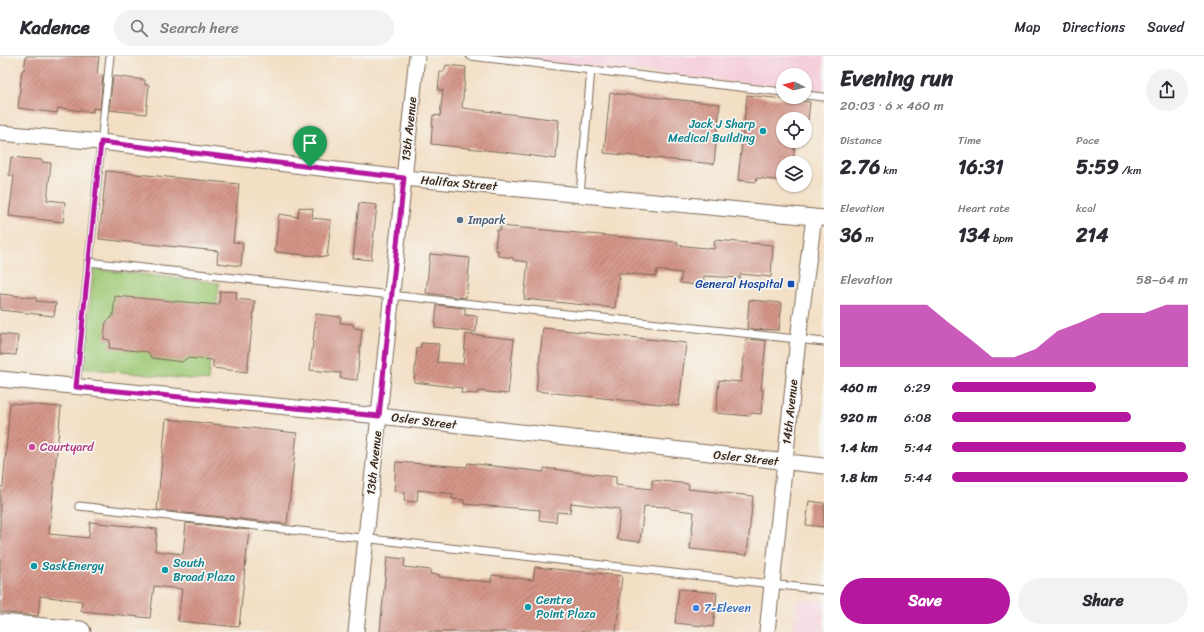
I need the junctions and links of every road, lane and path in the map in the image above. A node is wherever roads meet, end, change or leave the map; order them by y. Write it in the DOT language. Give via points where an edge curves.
graph roads {
  1 [pos="110,56"];
  2 [pos="417,56"];
  3 [pos="470,56"];
  4 [pos="592,70"];
  5 [pos="776,91"];
  6 [pos="812,96"];
  7 [pos="824,97"];
  8 [pos="0,133"];
  9 [pos="101,142"];
  10 [pos="404,178"];
  11 [pos="580,195"];
  12 [pos="819,218"];
  13 [pos="88,262"];
  14 [pos="391,295"];
  15 [pos="798,339"];
  16 [pos="824,342"];
  17 [pos="0,379"];
  18 [pos="76,387"];
  19 [pos="379,416"];
  20 [pos="784,462"];
  21 [pos="824,466"];
  22 [pos="80,506"];
  23 [pos="366,537"];
  24 [pos="772,584"];
  25 [pos="824,590"];
  26 [pos="0,625"];
  27 [pos="80,632"];
  28 [pos="356,632"];
  29 [pos="767,632"];
  1 -- 9 [label="lane"];
  2 -- 10 [label="street, 13th Avenue"];
  3 -- 4 [label="lane"];
  4 -- 5 [label="lane"];
  4 -- 11 [label="lane"];
  6 -- 7 [label="lane"];
  8 -- 9 [label="street, Halifax Street"];
  9 -- 10 [label="street, Halifax Street"];
  9 -- 13 [label="lane"];
  10 -- 11 [label="street, Halifax Street"];
  10 -- 14 [label="street, 13th Avenue"];
  11 -- 12 [label="street, Halifax Street"];
  12 -- 15 [label="street, 14th Avenue"];
  13 -- 14 [label="lane"];
  13 -- 18 [label="lane"];
  14 -- 15 [label="lane"];
  14 -- 19 [label="street, 13th Avenue"];
  15 -- 16 [label="lane"];
  15 -- 20 [label="street, 14th Avenue"];
  17 -- 18 [label="street, Osler Street"];
  18 -- 19 [label="street, Osler Street"];
  19 -- 20 [label="street, Osler Street"];
  19 -- 23 [label="street, 13th Avenue"];
  20 -- 21 [label="street, Osler Street"];
  20 -- 24 [label="street, 14th Avenue"];
  22 -- 23 [label="lane"];
  23 -- 24 [label="lane"];
  23 -- 28 [label="street, 13th Avenue"];
  24 -- 25 [label="lane"];
  24 -- 29 [label="street, 14th Avenue"];
  26 -- 27 [label="main road"];
}
